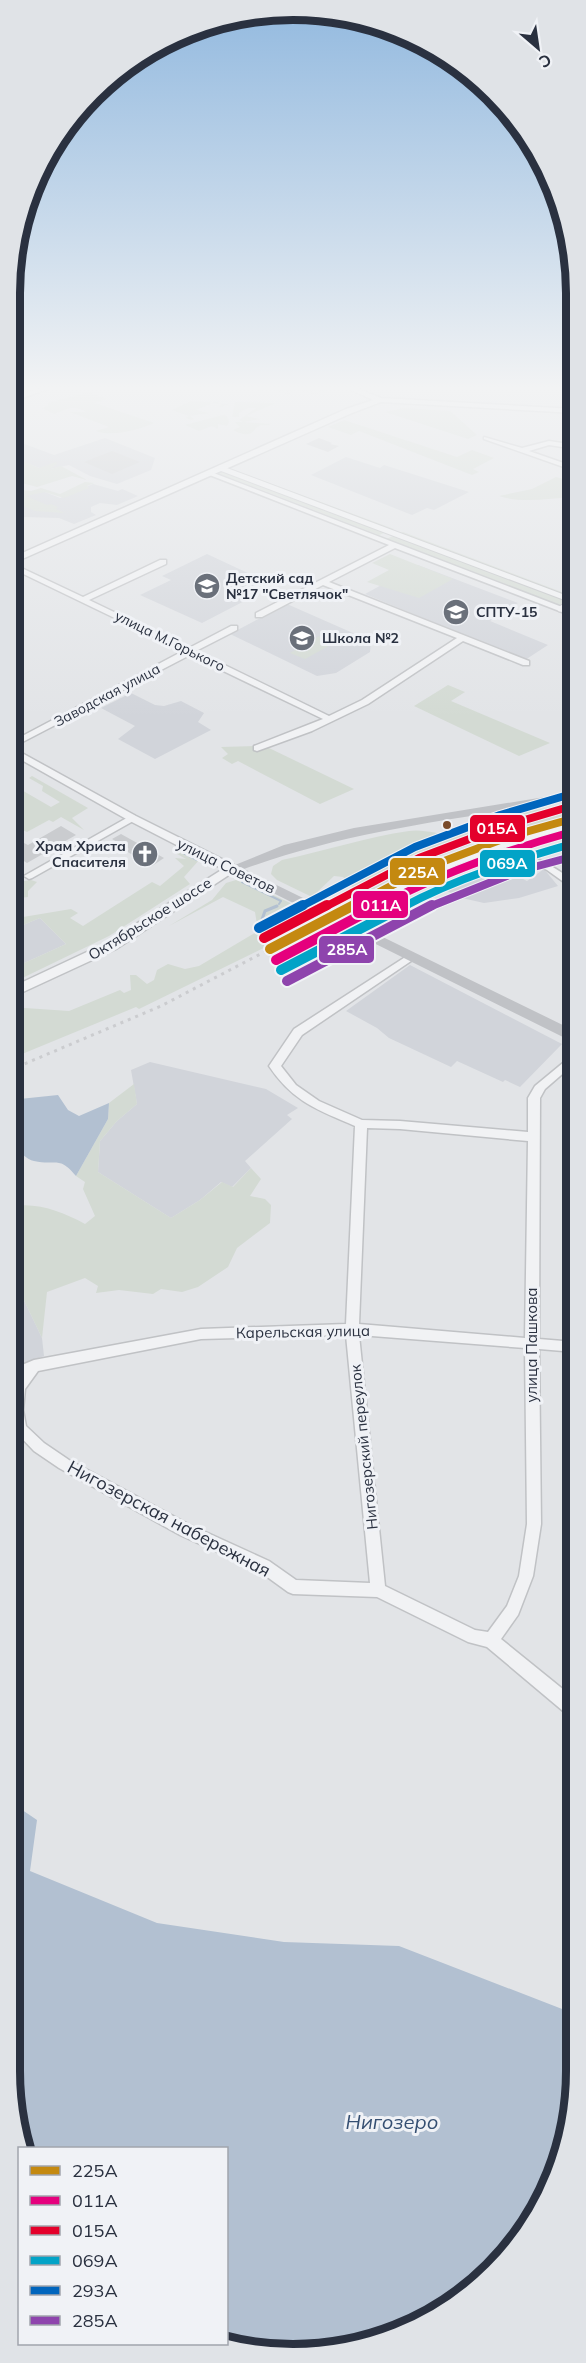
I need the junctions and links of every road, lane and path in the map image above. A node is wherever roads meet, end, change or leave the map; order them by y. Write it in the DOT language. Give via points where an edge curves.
graph roads {
  1 [pos="153,498"];
  2 [pos="274,498"];
  3 [pos="301,498"];
  4 [pos="395,545"];
  5 [pos="20,559"];
  6 [pos="163,562"];
  7 [pos="20,567"];
  8 [pos="322,582"];
  9 [pos="566,598"];
  10 [pos="84,599"];
  11 [pos="566,606"];
  12 [pos="560,609"];
  13 [pos="566,611"];
  14 [pos="259,615"];
  15 [pos="234,628"];
  16 [pos="464,637"];
  17 [pos="190,651"];
  18 [pos="526,663"];
  19 [pos="329,718"];
  20 [pos="20,740"];
  21 [pos="257,748"];
  22 [pos="20,755"];
  23 [pos="566,797"];
  24 [pos="132,818"];
  25 [pos="566,827"];
  26 [pos="554,830"];
  27 [pos="566,836"];
  28 [pos="491,850"];
  29 [pos="232,869"];
  30 [pos="29,876"];
  31 [pos="566,880"];
  32 [pos="356,931"];
  33 [pos="410,957"];
  34 [pos="20,989"];
  35 [pos="566,1034"];
  36 [pos="566,1064"];
  37 [pos="361,1124"];
  38 [pos="533,1137"];
  39 [pos="352,1329"];
  40 [pos="532,1342"];
  41 [pos="566,1346"];
  42 [pos="34,1366"];
  43 [pos="20,1372"];
  44 [pos="20,1385"];
  45 [pos="20,1429"];
  46 [pos="378,1590"];
  47 [pos="491,1640"];
  48 [pos="566,1703"];
  1 -- 5 [label="street"];
  2 -- 4 [label="street"];
  3 -- 9 [label="street"];
  4 -- 8 [label="street"];
  4 -- 12 [label="street"];
  6 -- 10 [label="street"];
  7 -- 10 [label="street, улица М.Горького"];
  8 -- 14 [label="street"];
  8 -- 16 [label="street"];
  10 -- 17 [label="street, улица М.Горького"];
  11 -- 12 [label="street"];
  12 -- 13 [label="street"];
  15 -- 17 [label="street, Заводская улица"];
  16 -- 18 [label="street"];
  16 -- 19 [label="street" via="365,702"];
  17 -- 19 [label="street, улица М.Горького"];
  17 -- 20 [label="street, Заводская улица"];
  19 -- 21 [label="street"];
  22 -- 24 [label="street, улица Советов"];
  23 -- 29 [label="main road, Октябрьское шоссе" via="354,832 289,848"];
  24 -- 29 [label="street, улица Советов"];
  24 -- 30 [label="street"];
  25 -- 26 [label="street"];
  26 -- 27 [label="street"];
  26 -- 28 [label="street"];
  28 -- 31 [label="street" via="529,858"];
  28 -- 32 [label="street" via="446,866 392,894"];
  29 -- 32 [label="main road, улица Советов"];
  29 -- 34 [label="street, Октябрьское шоссе" via="125,938"];
  32 -- 33 [label="main road, улица Советов"];
  33 -- 35 [label="main road, улица Советов"];
  33 -- 37 [label="street" via="298,1032 275,1066 291,1088 315,1104"];
  36 -- 38 [label="street, улица Пашкова" via="541,1086 534,1098"];
  37 -- 38 [label="street"];
  37 -- 39 [label="street, Нигозерский переулок"];
  38 -- 40 [label="street, улица Пашкова"];
  39 -- 40 [label="street, Карельская улица"];
  39 -- 42 [label="street, Карельская улица" via="201,1334"];
  39 -- 46 [label="street, Нигозерский переулок"];
  40 -- 41 [label="street, Карельская улица"];
  40 -- 47 [label="street, улица Пашкова" via="534,1524 526,1576 513,1610"];
  42 -- 43 [label="street, Карельская улица"];
  42 -- 44 [label="street, Нигозерская набережная"];
  45 -- 46 [label="street, Нигозерская набережная" via="56,1458 185,1530 264,1566 293,1587"];
  46 -- 47 [label="street, Нигозерская набережная" via="473,1637"];
  47 -- 48 [label="street, Нигозерская набережная"];
}
